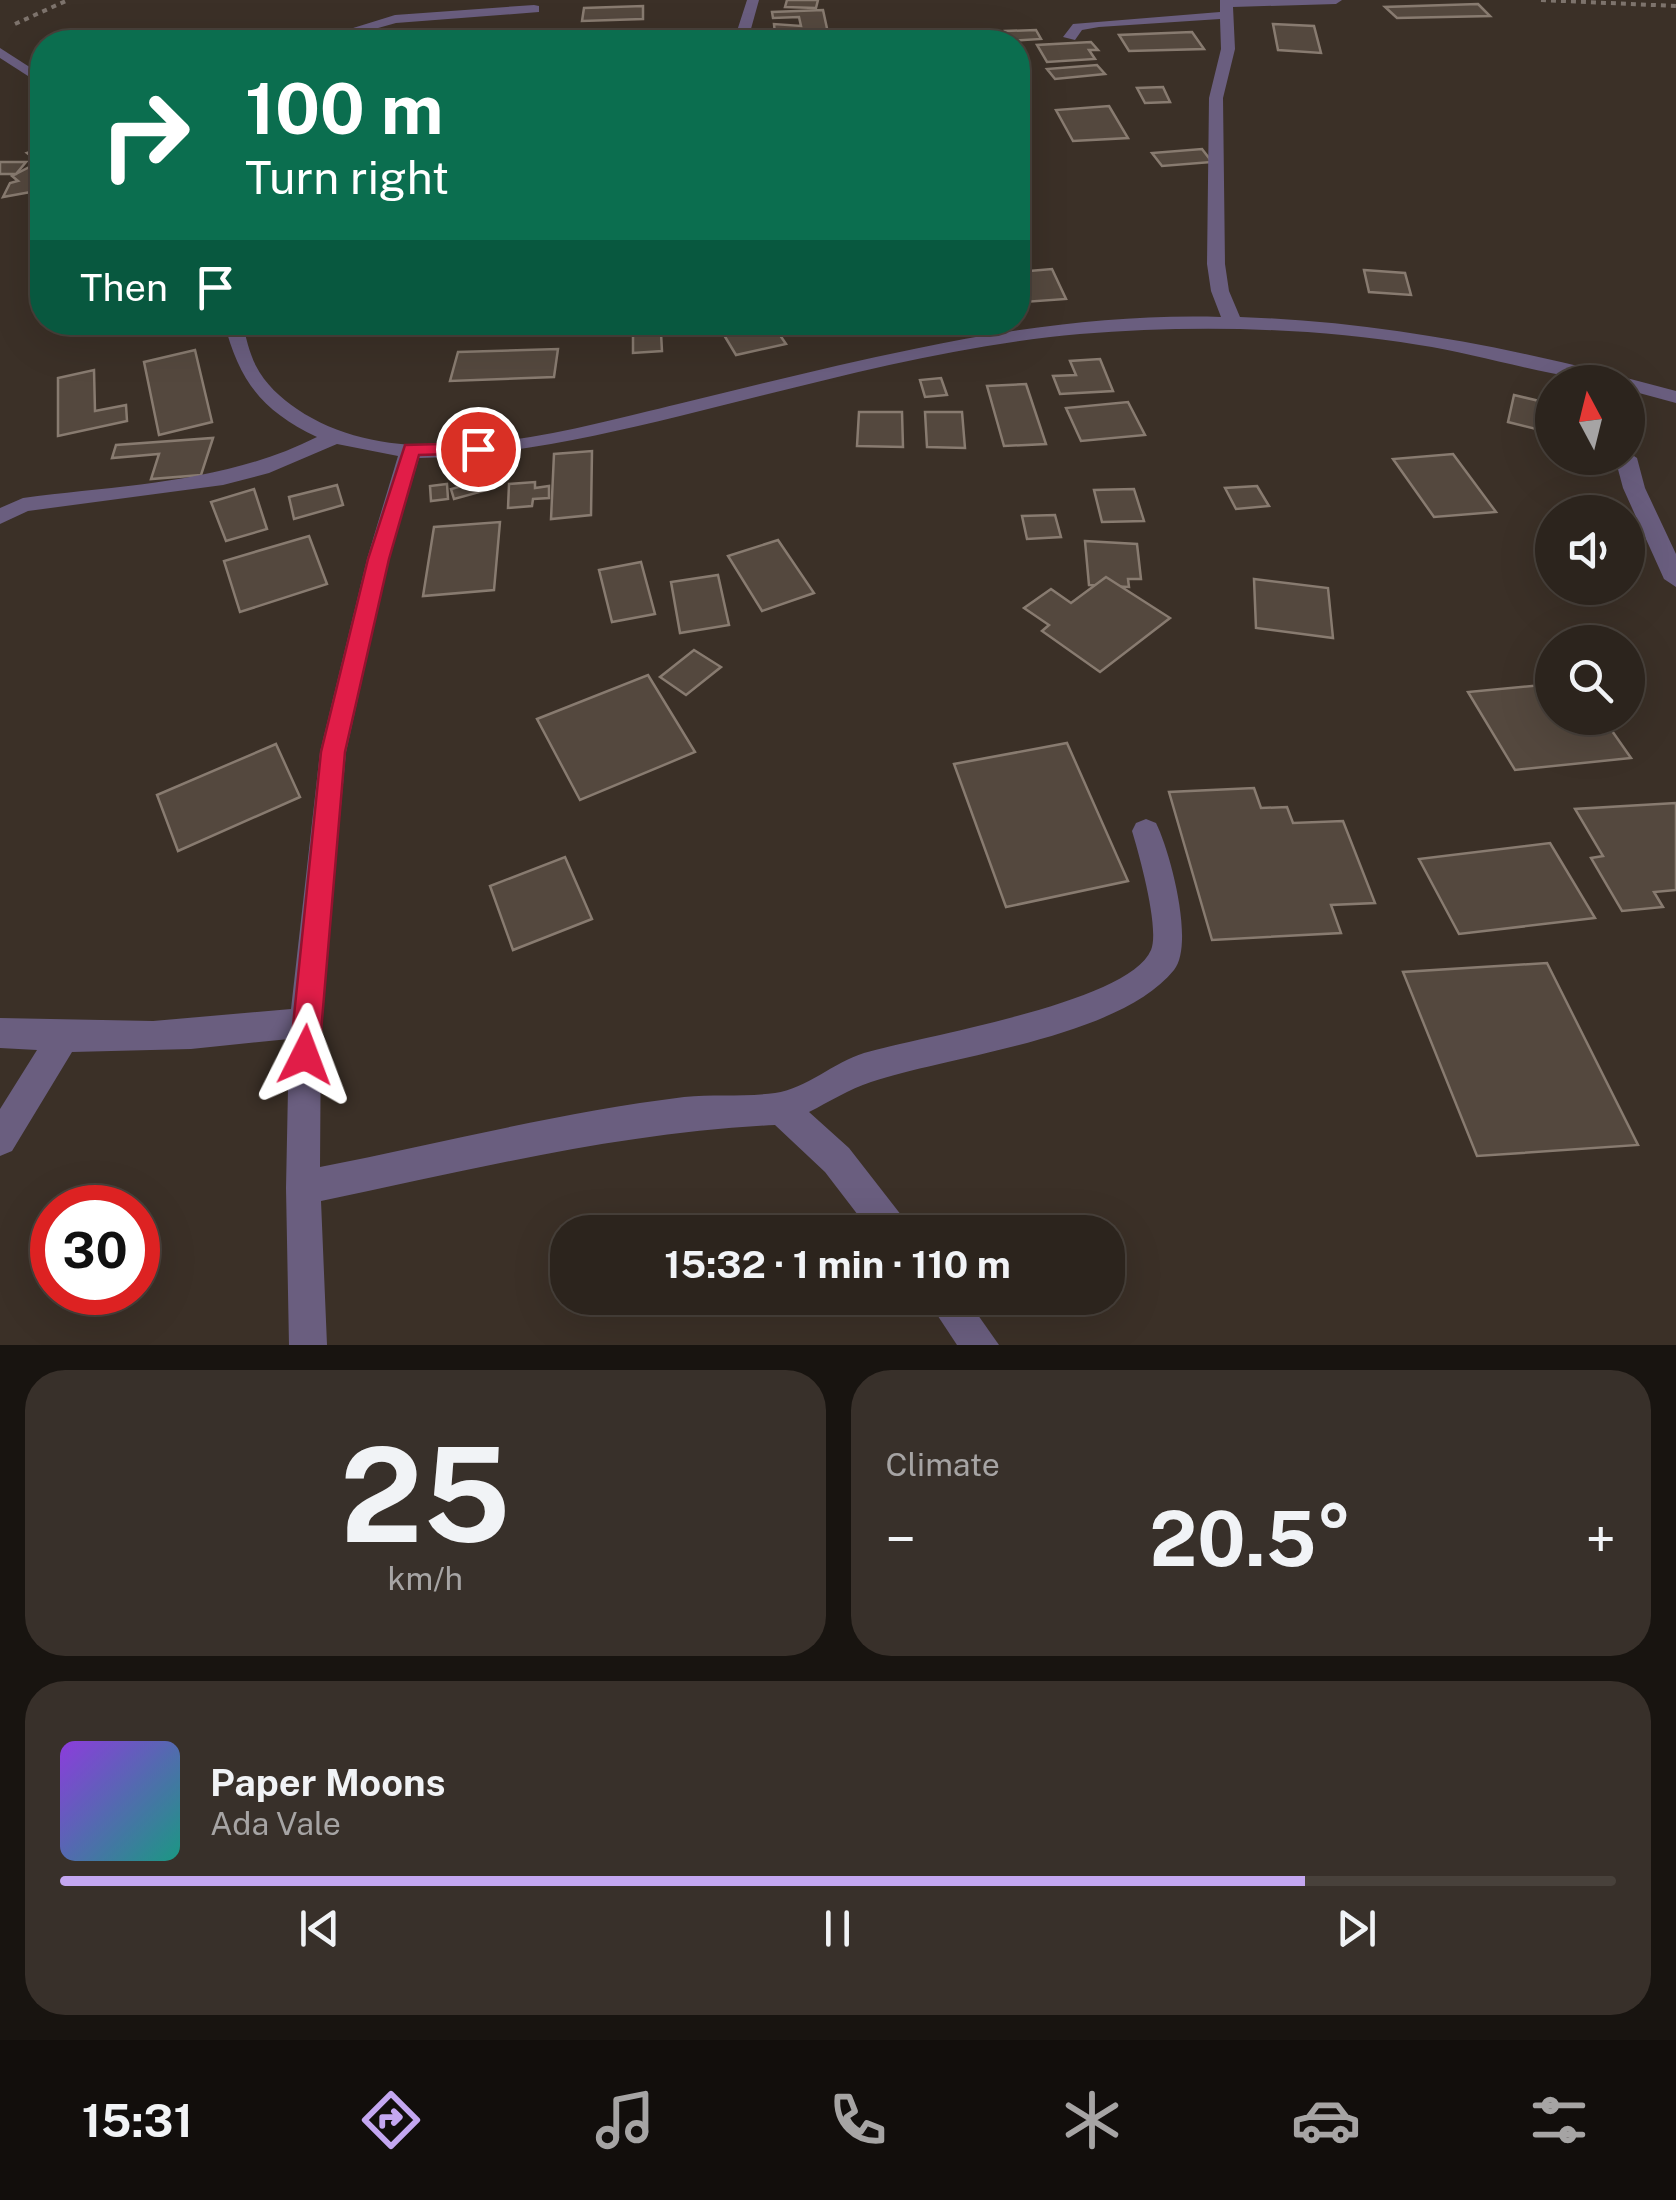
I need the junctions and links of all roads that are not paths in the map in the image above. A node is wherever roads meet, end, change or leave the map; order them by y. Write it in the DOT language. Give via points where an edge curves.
graph roads {
  1 [pos="753,0"];
  2 [pos="1336,0"];
  3 [pos="1227,6"];
  4 [pos="534,9"];
  5 [pos="357,30"];
  6 [pos="744,30"];
  7 [pos="1070,36"];
  8 [pos="0,52"];
  9 [pos="30,73"];
  10 [pos="1234,322"];
  11 [pos="236,335"];
  12 [pos="971,335"];
  13 [pos="972,344"];
  14 [pos="1541,365"];
  15 [pos="1645,390"];
  16 [pos="1676,397"];
  17 [pos="334,437"];
  18 [pos="412,450"];
  19 [pos="1631,475"];
  20 [pos="0,516"];
  21 [pos="1676,579"];
  22 [pos="1146,831"];
  23 [pos="305,1022"];
  24 [pos="0,1033"];
  25 [pos="62,1039"];
  26 [pos="781,1110"];
  27 [pos="0,1140"];
  28 [pos="303,1188"];
  29 [pos="880,1215"];
  30 [pos="957,1315"];
  31 [pos="308,1345"];
  32 [pos="980,1345"];
  1 -- 6 [label="street"];
  2 -- 3 [label="street"];
  3 -- 7 [label="street" via="1078,28"];
  3 -- 10 [label="street" via="1228,49 1216,98 1216,264"];
  4 -- 5 [label="street" via="395,19"];
  8 -- 9 [label="street"];
  10 -- 13 [label="street" via="1077,329"];
  10 -- 14 [label="street" via="1330,325 1424,338"];
  11 -- 17 [label="street" via="246,367 287,413"];
  12 -- 13 [label="street"];
  13 -- 18 [label="street" via="565,437"];
  15 -- 16 [label="street"];
  17 -- 18 [label="street"];
  17 -- 20 [label="street" via="262,469 23,505"];
  18 -- 23 [label="street" via="378,559 333,752"];
  19 -- 21 [label="street"];
  22 -- 26 [label="street" via="1168,940 1164,960 1119,997 862,1069"];
  23 -- 25 [label="street" via="224,1033"];
  23 -- 28 [label="street"];
  24 -- 25 [label="street"];
  25 -- 27 [label="street"];
  26 -- 28 [label="street" via="687,1113 603,1126"];
  26 -- 29 [label="street" via="837,1160"];
  28 -- 31 [label="street"];
  30 -- 32 [label="street"];
}
